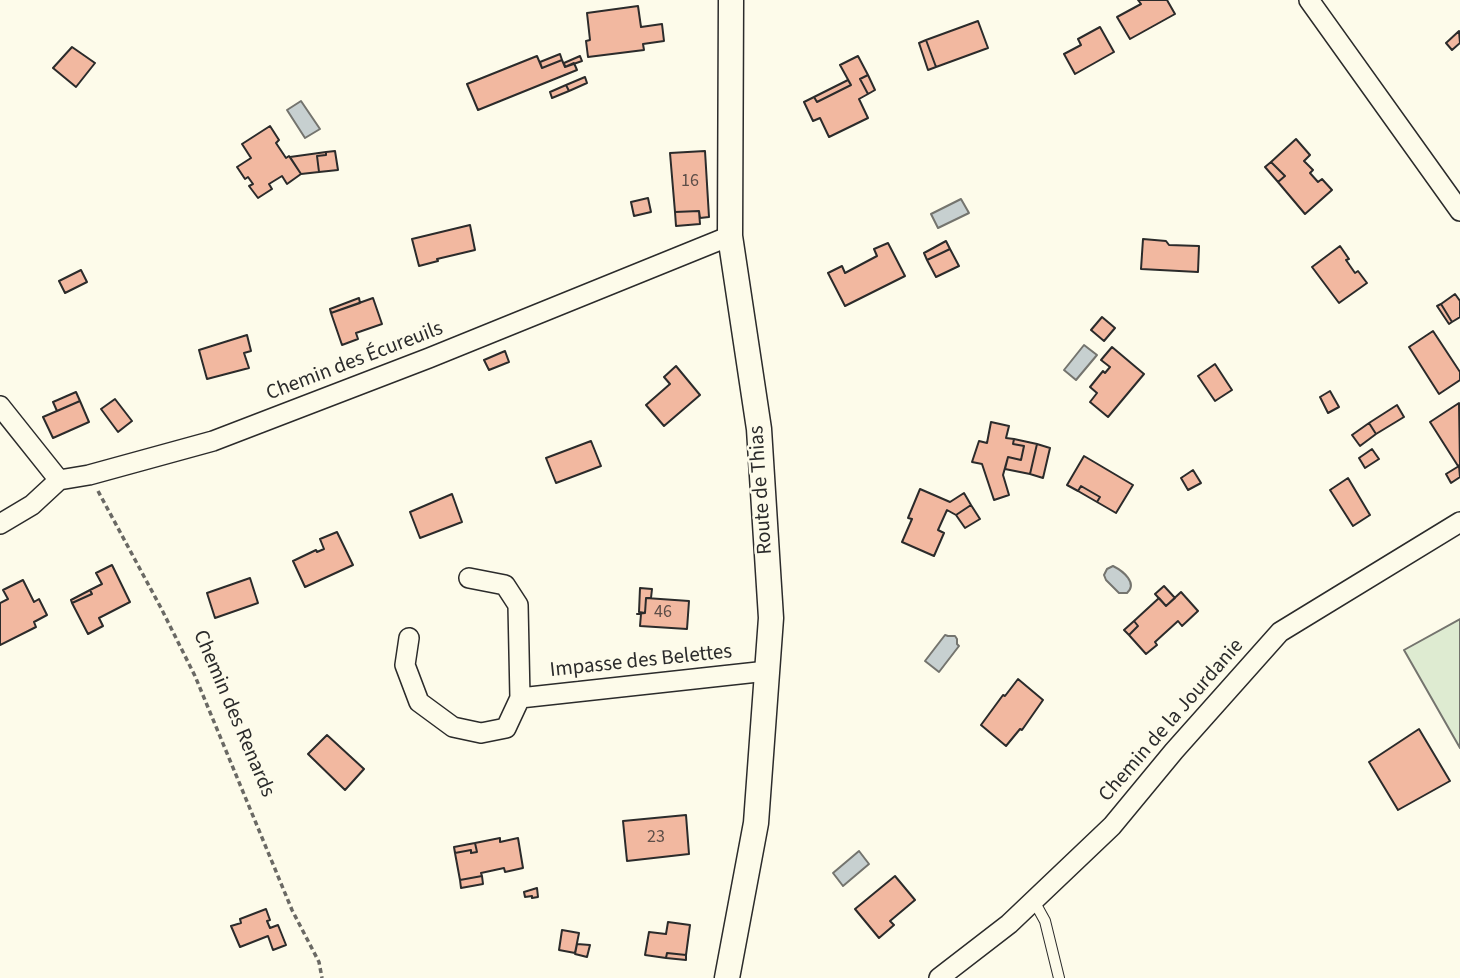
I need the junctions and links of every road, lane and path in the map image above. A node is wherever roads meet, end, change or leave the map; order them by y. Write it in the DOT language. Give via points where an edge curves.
graph roads {
  1 [pos="731,0"];
  2 [pos="1309,0"];
  3 [pos="1460,211"];
  4 [pos="730,236"];
  5 [pos="0,406"];
  6 [pos="89,475"];
  7 [pos="59,480"];
  8 [pos="1460,522"];
  9 [pos="0,524"];
  10 [pos="469,578"];
  11 [pos="409,638"];
  12 [pos="767,671"];
  13 [pos="520,698"];
  14 [pos="1034,901"];
  15 [pos="322,978"];
  16 [pos="727,978"];
  17 [pos="939,978"];
  18 [pos="1059,978"];
  1 -- 4 [label="street, Route de Thias"];
  2 -- 3 [label="street"];
  4 -- 6 [label="street, Chemin des Écureuils" via="213,441"];
  4 -- 12 [label="street, Route de Thias" via="759,429 771,618"];
  5 -- 7 [label="street"];
  6 -- 7 [label="street, Chemin des Écureuils"];
  6 -- 15 [label="path, Chemin des Renards" via="195,676"];
  7 -- 9 [label="street" via="32,505"];
  8 -- 14 [label="street, Chemin de la Jourdanie" via="1280,632 1112,826"];
  10 -- 13 [label="street, Impasse des Belettes" via="505,585 518,605"];
  11 -- 13 [label="street, Impasse des Belettes" via="405,665 419,702 453,727 481,733 506,728"];
  12 -- 13 [label="street, Impasse des Belettes"];
  12 -- 16 [label="street, Route de Thias" via="756,823"];
  14 -- 17 [label="street, Chemin de la Jourdanie"];
  14 -- 18 [label="lane" via="1045,921"];
}
